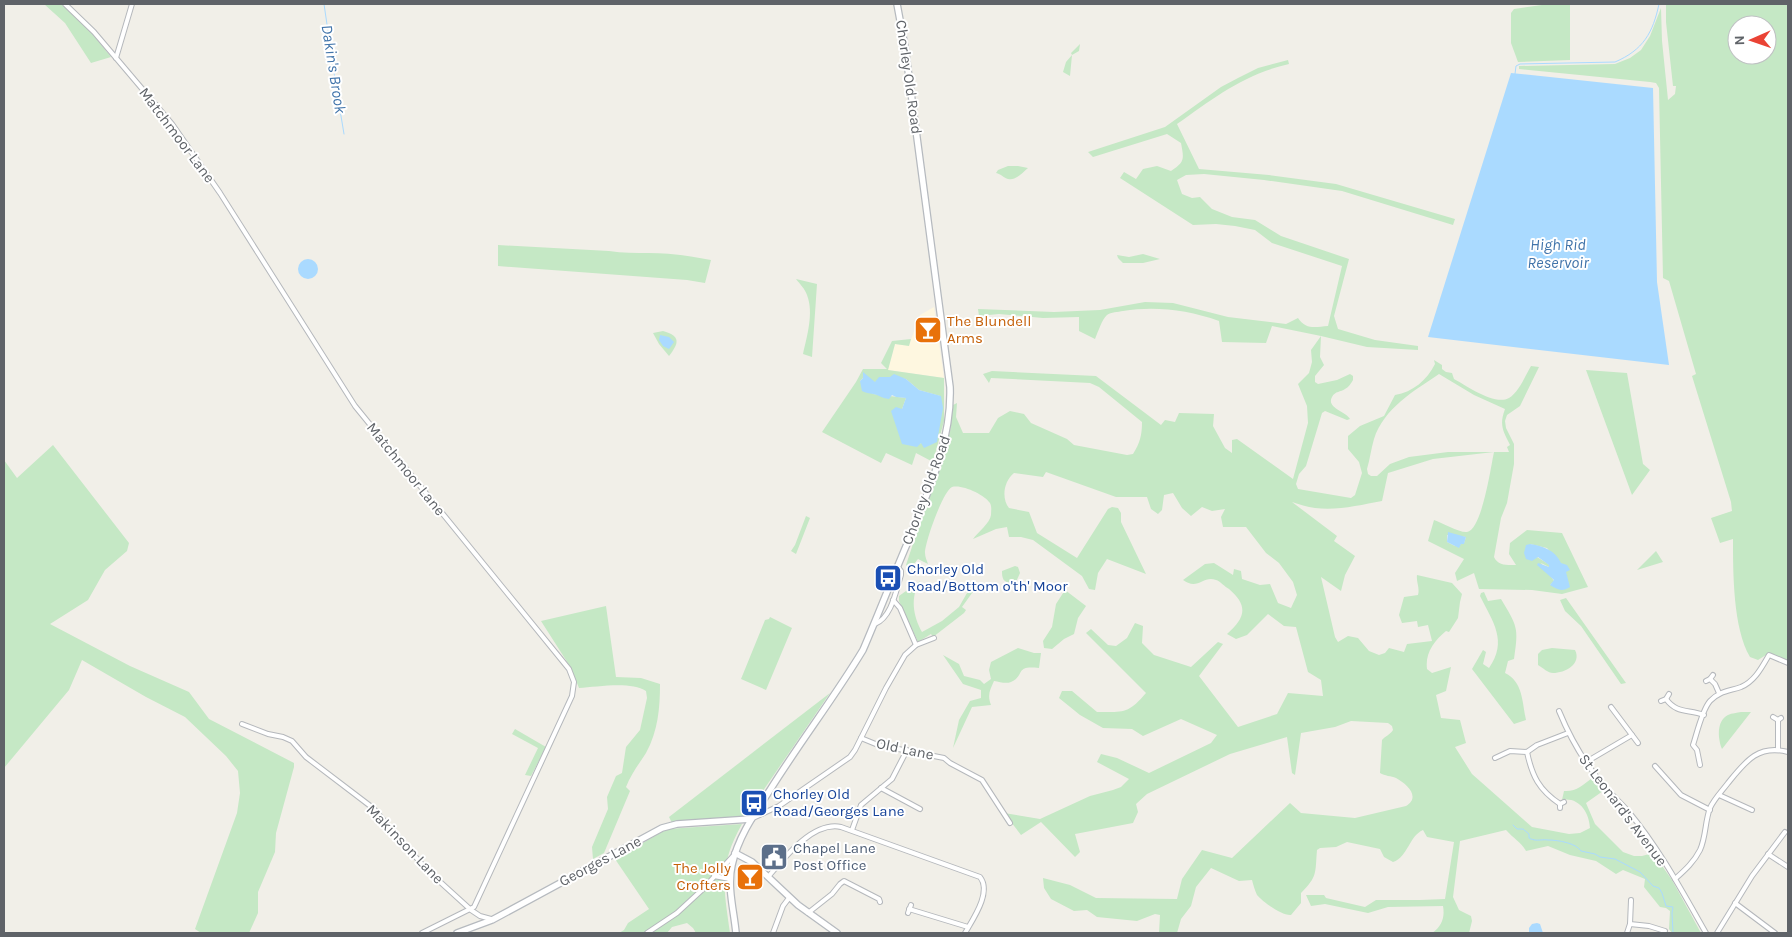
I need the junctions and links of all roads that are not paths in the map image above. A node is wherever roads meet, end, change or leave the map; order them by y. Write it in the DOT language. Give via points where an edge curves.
graph roads {
  1 [pos="65,4"];
  2 [pos="132,4"];
  3 [pos="897,4"];
  4 [pos="116,58"];
  5 [pos="897,566"];
  6 [pos="893,600"];
  7 [pos="874,624"];
  8 [pos="934,638"];
  9 [pos="916,645"];
  10 [pos="1788,663"];
  11 [pos="1713,675"];
  12 [pos="1719,693"];
  13 [pos="1669,694"];
  14 [pos="1666,699"];
  15 [pos="1661,701"];
  16 [pos="1611,707"];
  17 [pos="1559,711"];
  18 [pos="1704,715"];
  19 [pos="1773,717"];
  20 [pos="242,724"];
  21 [pos="1568,733"];
  22 [pos="1632,735"];
  23 [pos="861,738"];
  24 [pos="1638,743"];
  25 [pos="907,750"];
  26 [pos="1778,750"];
  27 [pos="1527,752"];
  28 [pos="1788,752"];
  29 [pos="1494,759"];
  30 [pos="1586,762"];
  31 [pos="1700,764"];
  32 [pos="1656,766"];
  33 [pos="881,788"];
  34 [pos="1719,795"];
  35 [pos="1561,805"];
  36 [pos="1750,807"];
  37 [pos="920,809"];
  38 [pos="1710,810"];
  39 [pos="751,819"];
  40 [pos="1010,824"];
  41 [pos="852,830"];
  42 [pos="1785,835"];
  43 [pos="735,853"];
  44 [pos="1768,854"];
  45 [pos="1788,867"];
  46 [pos="714,876"];
  47 [pos="768,877"];
  48 [pos="1675,879"];
  49 [pos="730,880"];
  50 [pos="789,898"];
  51 [pos="1631,900"];
  52 [pos="880,902"];
  53 [pos="1735,904"];
  54 [pos="909,909"];
  55 [pos="471,910"];
  56 [pos="808,913"];
  57 [pos="492,920"];
  58 [pos="1630,924"];
  59 [pos="968,927"];
  60 [pos="1665,931"];
  61 [pos="422,933"];
  62 [pos="457,933"];
  63 [pos="647,933"];
  64 [pos="736,933"];
  65 [pos="773,933"];
  66 [pos="837,933"];
  67 [pos="965,933"];
  68 [pos="1628,933"];
  69 [pos="1706,933"];
  70 [pos="1717,933"];
  71 [pos="1775,933"];
  1 -- 4 [label="street, Matchmoor Lane"];
  2 -- 4 [label="street"];
  3 -- 5 [label="main road, Chorley Old Road" via="951,403 948,431 932,481"];
  4 -- 55 [label="street, Matchmoor Lane" via="172,124 220,193 355,406 569,669 574,682 572,696"];
  5 -- 6 [label="street" via="901,574"];
  5 -- 7 [label="main road, Chorley Old Road"];
  6 -- 7 [label="street" via="883,619"];
  6 -- 9 [label="street" via="900,608"];
  7 -- 39 [label="main road, Chorley Old Road" via="849,673"];
  8 -- 9 [label="street"];
  9 -- 23 [label="street" via="905,655"];
  10 -- 12 [label="street" via="1769,655 1750,681"];
  11 -- 12 [label="street" via="1708,680 1715,684"];
  12 -- 18 [label="street" via="1708,703"];
  13 -- 14 [label="street"];
  14 -- 15 [label="street"];
  14 -- 18 [label="street" via="1679,710"];
  16 -- 22 [label="street"];
  17 -- 21 [label="street, St Leonard's Avenue"];
  18 -- 31 [label="street" via="1693,745"];
  19 -- 26 [label="street" via="1779,719"];
  20 -- 55 [label="street, Makinson Lane" via="292,741 306,757 373,808 427,870"];
  21 -- 27 [label="street" via="1537,744"];
  21 -- 30 [label="street, St Leonard's Avenue"];
  22 -- 24 [label="street"];
  22 -- 30 [label="street"];
  23 -- 25 [label="street, Old Lane"];
  23 -- 39 [label="street" via="846,760 778,806"];
  25 -- 33 [label="street" via="895,775"];
  25 -- 40 [label="street, Old Lane" via="942,756 982,780"];
  26 -- 28 [label="street"];
  26 -- 34 [label="street" via="1760,753 1748,760"];
  27 -- 29 [label="street" via="1510,751"];
  27 -- 35 [label="street" via="1537,782"];
  30 -- 48 [label="street, St Leonard's Avenue" via="1628,811"];
  32 -- 38 [label="street" via="1681,795"];
  33 -- 37 [label="street"];
  33 -- 41 [label="street" via="861,805"];
  34 -- 36 [label="street"];
  34 -- 38 [label="street"];
  38 -- 48 [label="street" via="1701,848 1692,864"];
  39 -- 43 [label="main road, Chorley Old Road"];
  39 -- 57 [label="main road, Georges Lane" via="662,828"];
  41 -- 47 [label="street" via="824,827 789,852"];
  41 -- 59 [label="street" via="980,877 985,891"];
  42 -- 44 [label="street"];
  43 -- 46 [label="street"];
  43 -- 47 [label="main road" via="752,862"];
  43 -- 49 [label="main road, Chorley Old Road"];
  44 -- 45 [label="street"];
  44 -- 53 [label="street"];
  46 -- 49 [label="street"];
  46 -- 63 [label="street" via="677,913"];
  47 -- 50 [label="main road"];
  48 -- 69 [label="street, St Leonard's Avenue"];
  49 -- 64 [label="main road, Chorley Old Road"];
  50 -- 56 [label="main road"];
  50 -- 65 [label="street"];
  51 -- 58 [label="street" via="1628,907"];
  52 -- 56 [label="street" via="844,881"];
  53 -- 70 [label="street"];
  53 -- 71 [label="street"];
  54 -- 59 [label="street"];
  55 -- 57 [label="street, Makinson Lane"];
  55 -- 61 [label="street"];
  56 -- 66 [label="main road"];
  57 -- 62 [label="main road, Georges Lane"];
  58 -- 60 [label="street"];
  58 -- 68 [label="street"];
  59 -- 67 [label="street"];
}
